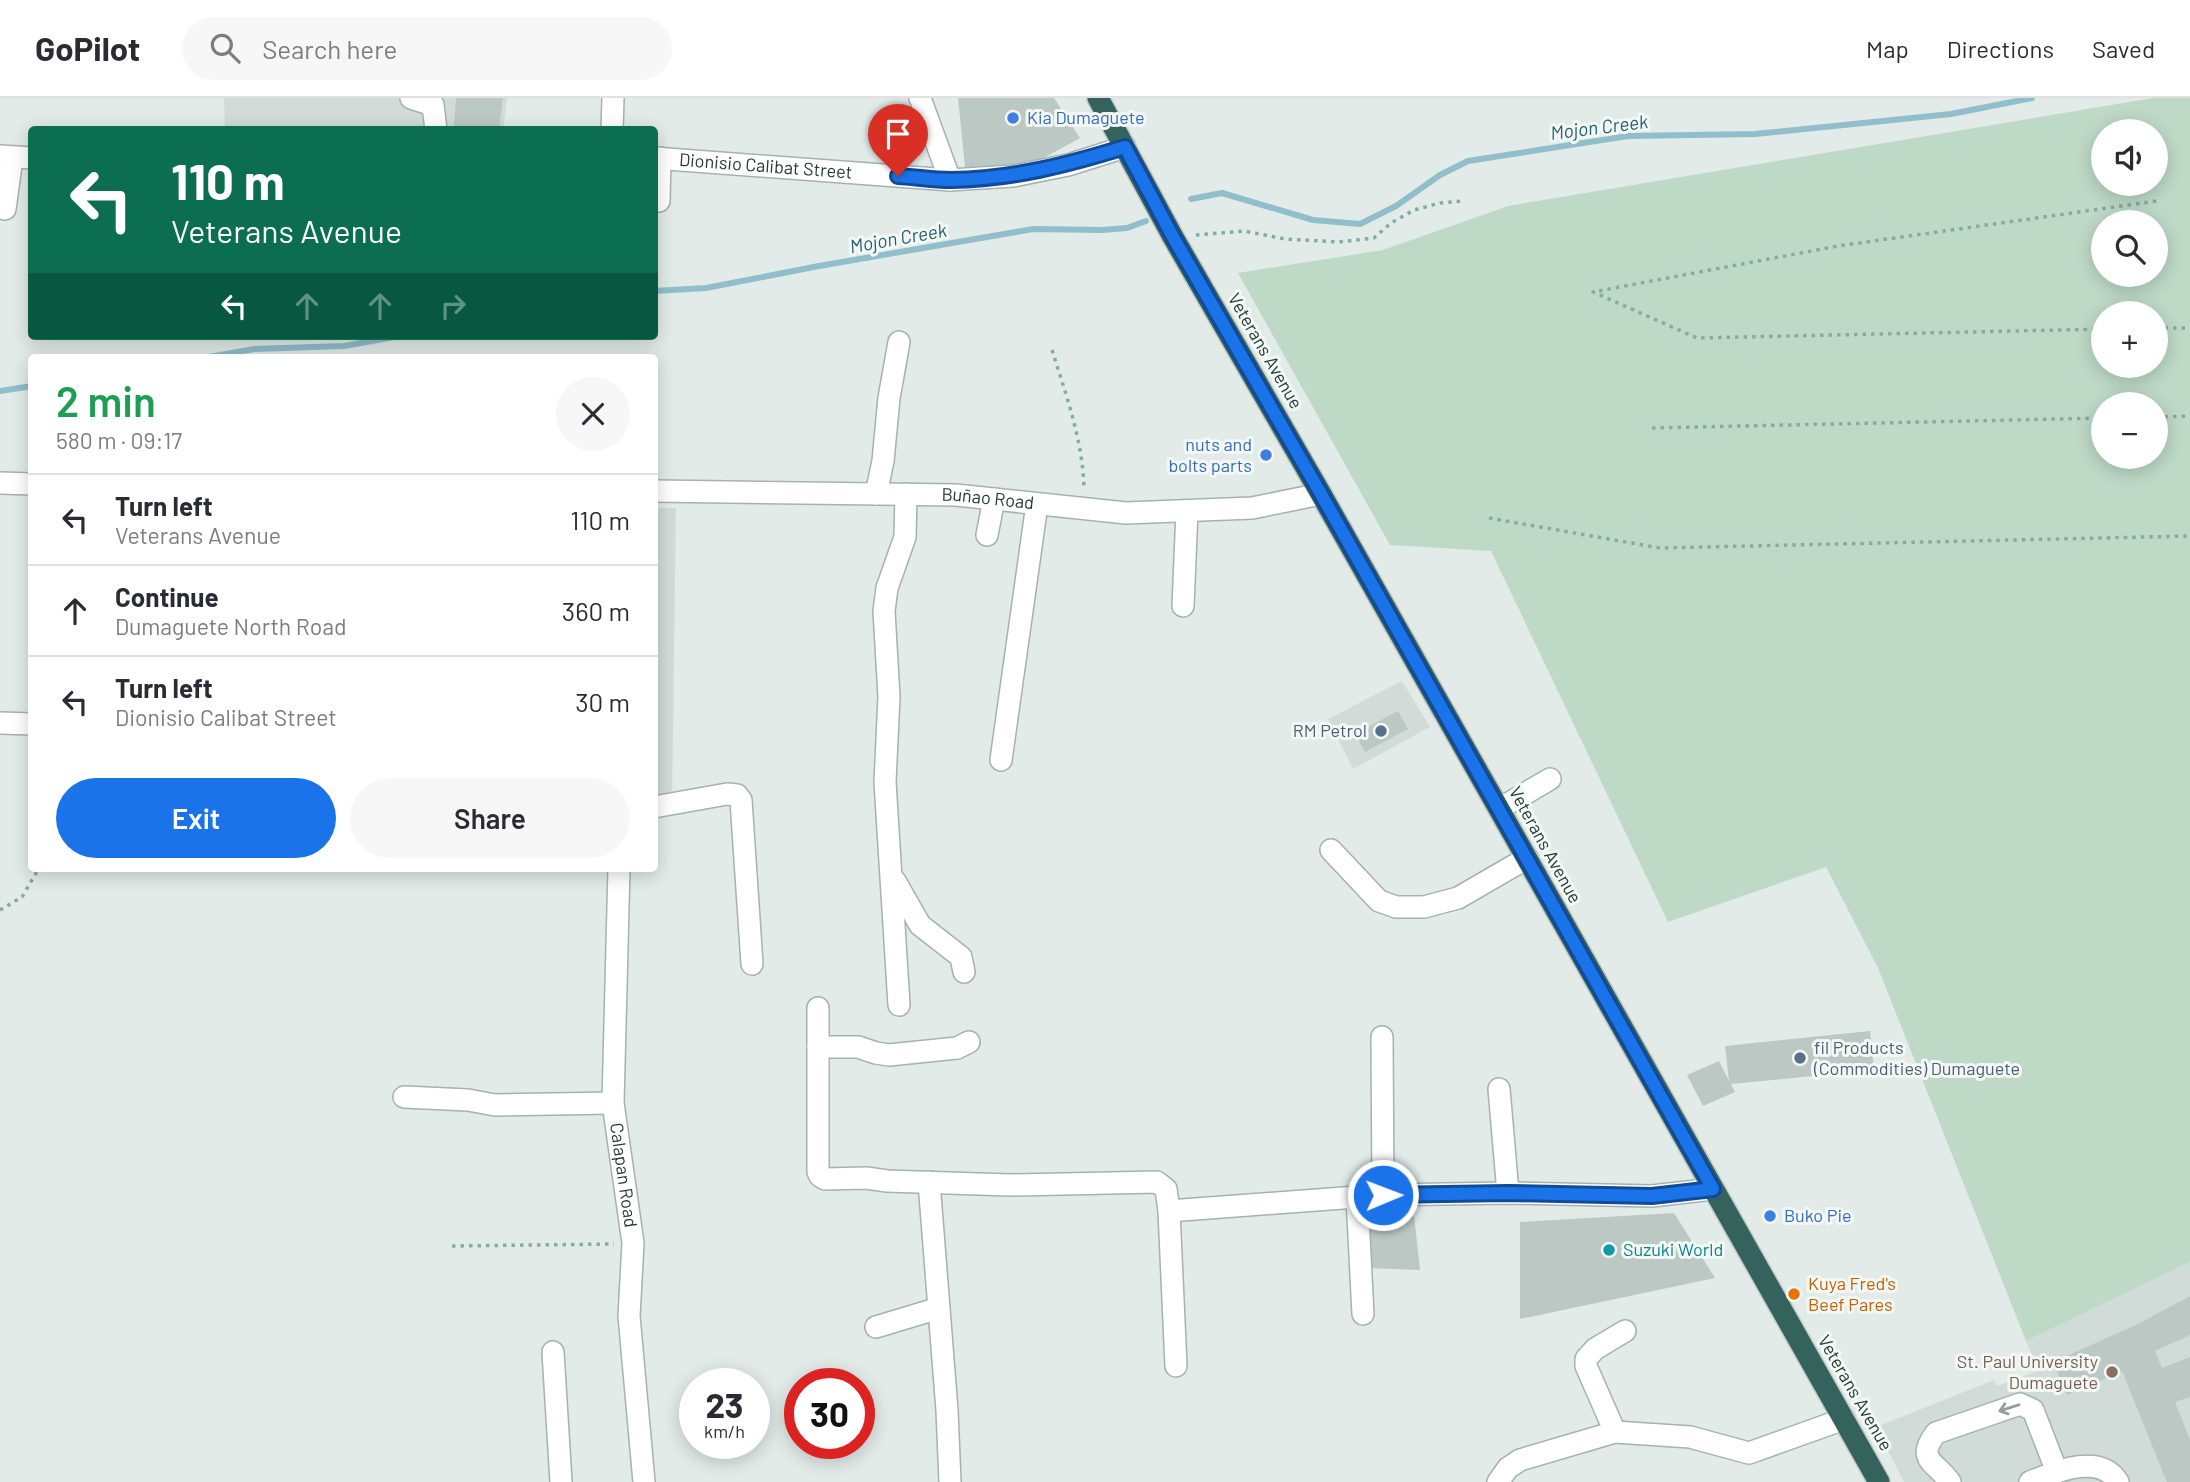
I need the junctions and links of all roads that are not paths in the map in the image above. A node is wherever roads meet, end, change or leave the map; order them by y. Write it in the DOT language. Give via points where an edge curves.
graph roads {
  1 [pos="411,98"];
  2 [pos="613,98"];
  3 [pos="920,98"];
  4 [pos="1098,98"];
  5 [pos="436,126"];
  6 [pos="612,126"];
  7 [pos="1125,147"];
  8 [pos="15,157"];
  9 [pos="658,158"];
  10 [pos="658,180"];
  11 [pos="950,180"];
  12 [pos="659,201"];
  13 [pos="5,209"];
  14 [pos="900,342"];
  15 [pos="0,483"];
  16 [pos="28,484"];
  17 [pos="658,491"];
  18 [pos="876,494"];
  19 [pos="906,494"];
  20 [pos="1321,494"];
  21 [pos="994,499"];
  22 [pos="1037,504"];
  23 [pos="1187,510"];
  24 [pos="987,535"];
  25 [pos="1183,606"];
  26 [pos="0,723"];
  27 [pos="28,724"];
  28 [pos="1001,760"];
  29 [pos="1550,779"];
  30 [pos="658,806"];
  31 [pos="1499,809"];
  32 [pos="1331,850"];
  33 [pos="1527,859"];
  34 [pos="619,872"];
  35 [pos="891,873"];
  36 [pos="752,964"];
  37 [pos="964,972"];
  38 [pos="900,1004"];
  39 [pos="818,1007"];
  40 [pos="1382,1037"];
  41 [pos="970,1042"];
  42 [pos="818,1047"];
  43 [pos="1499,1089"];
  44 [pos="404,1097"];
  45 [pos="613,1103"];
  46 [pos="929,1182"];
  47 [pos="1713,1189"];
  48 [pos="1508,1193"];
  49 [pos="1383,1195"];
  50 [pos="1357,1197"];
  51 [pos="1169,1211"];
  52 [pos="939,1308"];
  53 [pos="1363,1314"];
  54 [pos="876,1327"];
  55 [pos="1625,1331"];
  56 [pos="553,1352"];
  57 [pos="1176,1366"];
  58 [pos="1844,1419"];
  59 [pos="1615,1432"];
  60 [pos="2057,1472"];
  61 [pos="561,1482"];
  62 [pos="645,1482"];
  63 [pos="950,1482"];
  64 [pos="1499,1482"];
  65 [pos="1880,1482"];
  66 [pos="1950,1482"];
  67 [pos="2030,1482"];
  68 [pos="2118,1482"];
  1 -- 5 [label="street" via="433,105"];
  2 -- 6 [label="street"];
  3 -- 11 [label="street"];
  4 -- 7 [label="highway, Veterans Avenue"];
  7 -- 11 [label="street, Dionisio Calibat Street" via="1013,176"];
  7 -- 20 [label="highway, Veterans Avenue"];
  8 -- 13 [label="street"];
  9 -- 11 [label="street, Dionisio Calibat Street"];
  10 -- 12 [label="street"];
  14 -- 18 [label="street"];
  15 -- 16 [label="street"];
  17 -- 18 [label="street, Buñao Road"];
  18 -- 19 [label="street, Buñao Road"];
  19 -- 21 [label="street, Buñao Road"];
  19 -- 35 [label="street" via="905,537 884,611 889,697 884,782"];
  20 -- 23 [label="street, Buñao Road" via="1252,508"];
  20 -- 31 [label="highway, Veterans Avenue"];
  21 -- 22 [label="street, Buñao Road"];
  21 -- 24 [label="street"];
  22 -- 23 [label="street, Buñao Road" via="1126,513"];
  22 -- 28 [label="street"];
  23 -- 25 [label="street"];
  26 -- 27 [label="street"];
  29 -- 31 [label="street"];
  30 -- 36 [label="street" via="727,794 741,800"];
  31 -- 33 [label="highway, Veterans Avenue"];
  32 -- 33 [label="street" via="1380,901 1396,907 1424,907 1458,898"];
  33 -- 47 [label="highway, Veterans Avenue"];
  34 -- 45 [label="street, Calapan Road"];
  35 -- 37 [label="street" via="920,925 961,957"];
  35 -- 38 [label="street"];
  39 -- 42 [label="street"];
  40 -- 49 [label="street"];
  41 -- 42 [label="street" via="957,1048 889,1055 858,1047"];
  42 -- 46 [label="street" via="820,1176"];
  43 -- 48 [label="street"];
  44 -- 45 [label="street" via="495,1105"];
  45 -- 62 [label="street, Calapan Road" via="633,1244 629,1316"];
  46 -- 51 [label="street" via="1157,1182 1166,1189"];
  46 -- 52 [label="street"];
  47 -- 48 [label="street" via="1652,1196"];
  47 -- 58 [label="highway, Veterans Avenue"];
  48 -- 49 [label="street"];
  49 -- 50 [label="street"];
  50 -- 51 [label="street"];
  50 -- 53 [label="street"];
  51 -- 57 [label="street"];
  52 -- 54 [label="street"];
  52 -- 63 [label="street"];
  55 -- 59 [label="street" via="1586,1359"];
  56 -- 61 [label="street"];
  58 -- 59 [label="street" via="1749,1453 1689,1437"];
  58 -- 65 [label="highway, Veterans Avenue"];
  59 -- 64 [label="street" via="1520,1460"];
  60 -- 66 [label="street, one-way" via="2033,1410 2020,1404 1936,1433 1927,1452 1930,1462"];
  60 -- 67 [label="street"];
  60 -- 68 [label="street" via="2092,1466 2113,1474"];
}
